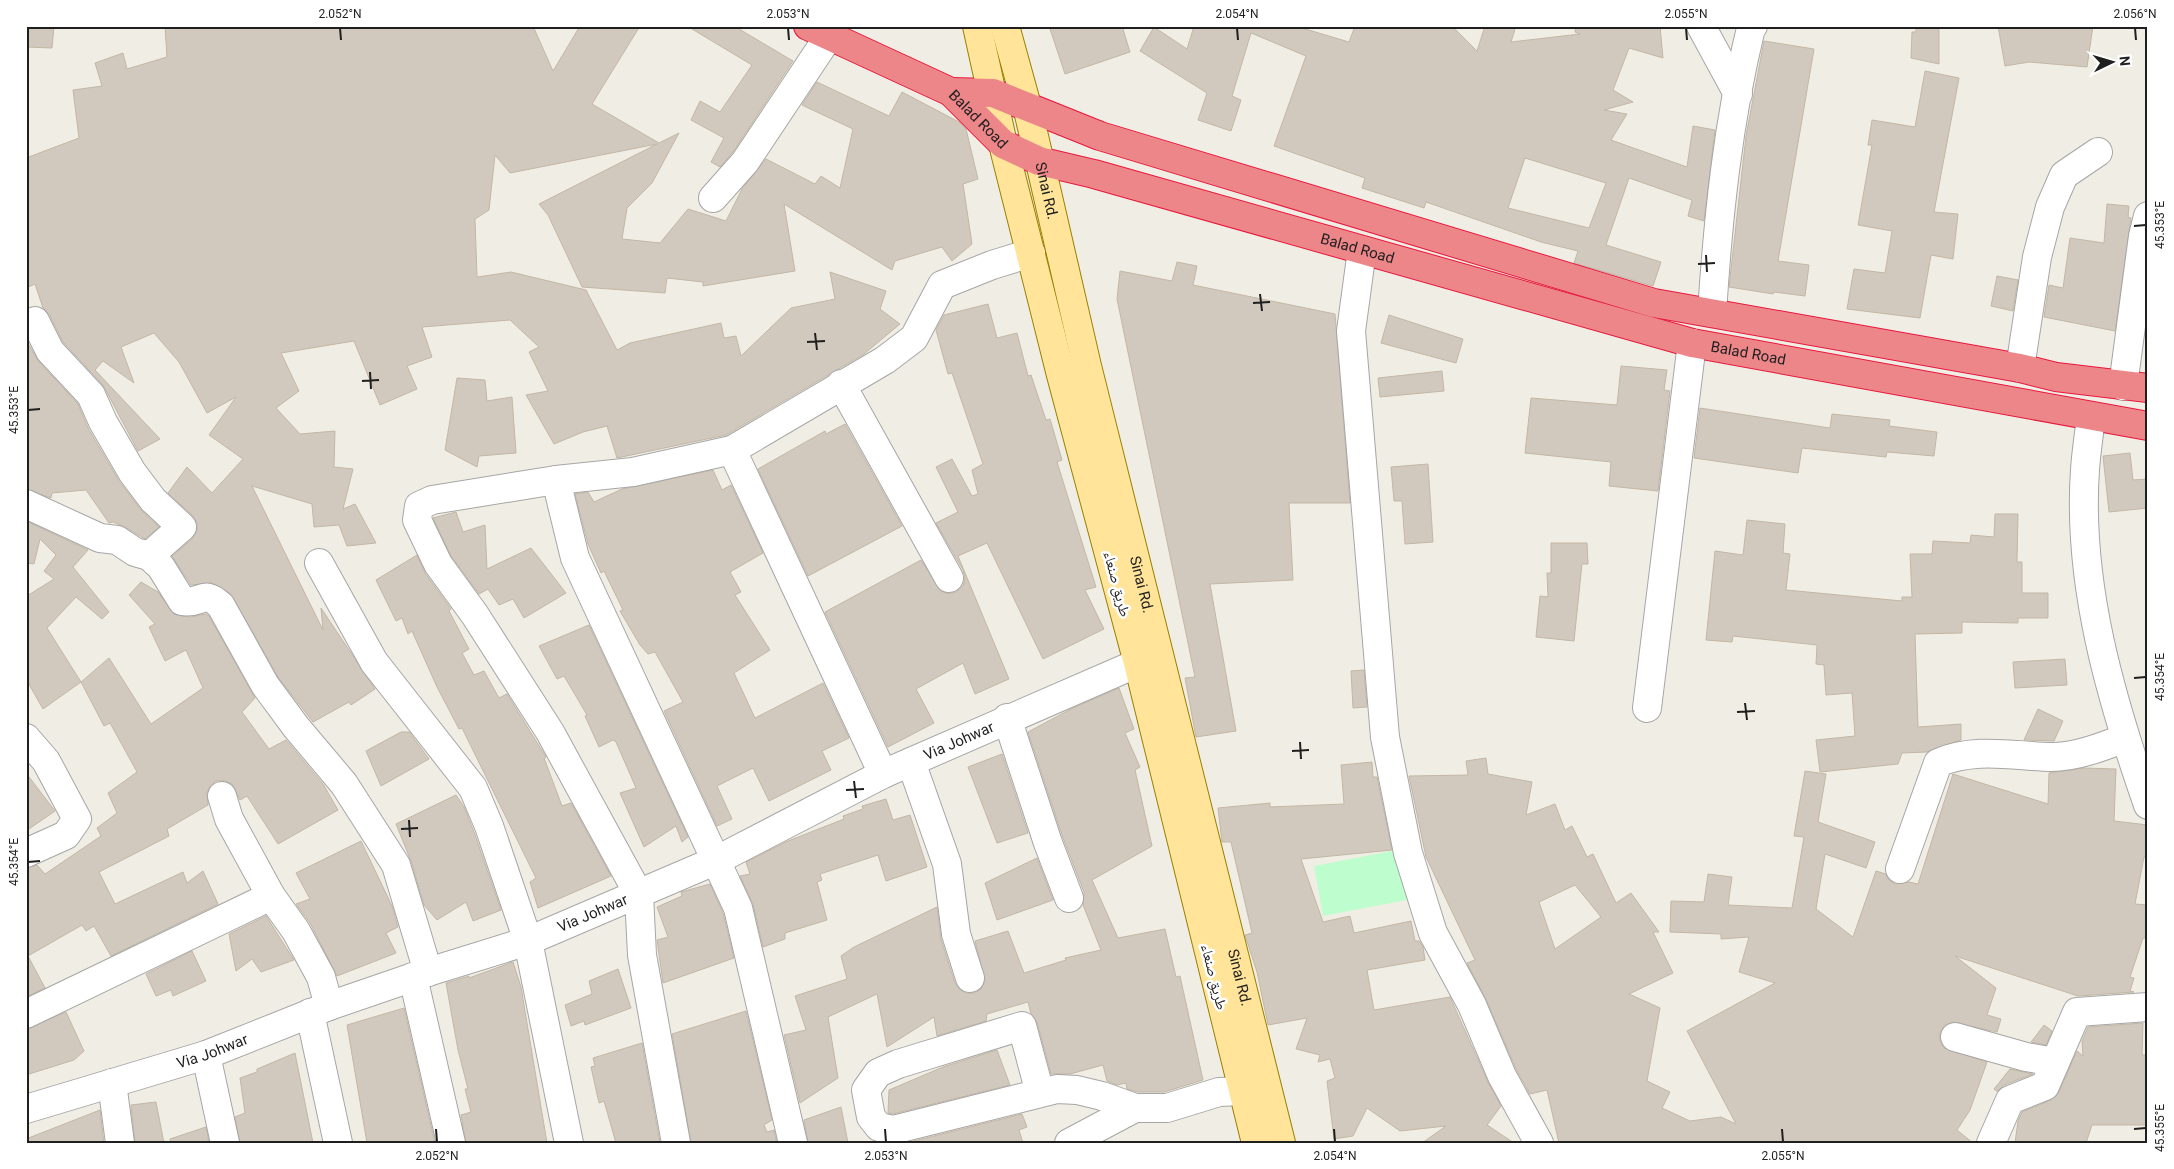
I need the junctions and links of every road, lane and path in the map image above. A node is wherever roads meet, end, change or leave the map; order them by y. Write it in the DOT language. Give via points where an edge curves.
graph roads {
  1 [pos="977,26"];
  2 [pos="1005,26"];
  3 [pos="1701,26"];
  4 [pos="1753,26"];
  5 [pos="818,31"];
  6 [pos="951,92"];
  7 [pos="992,93"];
  8 [pos="1738,94"];
  9 [pos="1027,106"];
  10 [pos="1003,144"];
  11 [pos="2098,152"];
  12 [pos="1039,161"];
  13 [pos="713,198"];
  14 [pos="2148,216"];
  15 [pos="1362,250"];
  16 [pos="1031,253"];
  17 [pos="1712,313"];
  18 [pos="35,321"];
  19 [pos="1692,343"];
  20 [pos="1087,366"];
  21 [pos="2020,368"];
  22 [pos="1061,375"];
  23 [pos="841,384"];
  24 [pos="2135,387"];
  25 [pos="2091,417"];
  26 [pos="2148,426"];
  27 [pos="732,450"];
  28 [pos="556,480"];
  29 [pos="26,504"];
  30 [pos="149,556"];
  31 [pos="319,563"];
  32 [pos="949,578"];
  33 [pos="1138,663"];
  34 [pos="1647,708"];
  35 [pos="1007,718"];
  36 [pos="26,738"];
  37 [pos="2125,738"];
  38 [pos="911,762"];
  39 [pos="883,774"];
  40 [pos="222,796"];
  41 [pos="2148,805"];
  42 [pos="26,853"];
  43 [pos="717,860"];
  44 [pos="1900,869"];
  45 [pos="639,895"];
  46 [pos="271,896"];
  47 [pos="1069,898"];
  48 [pos="528,941"];
  49 [pos="420,974"];
  50 [pos="970,978"];
  51 [pos="2148,1007"];
  52 [pos="320,1010"];
  53 [pos="26,1014"];
  54 [pos="1955,1037"];
  55 [pos="206,1055"];
  56 [pos="2055,1062"];
  57 [pos="112,1082"];
  58 [pos="1242,1091"];
  59 [pos="1040,1093"];
  60 [pos="1135,1108"];
  61 [pos="26,1109"];
  62 [pos="1271,1142"];
  63 [pos="120,1143"];
  64 [pos="225,1143"];
  65 [pos="338,1143"];
  66 [pos="451,1143"];
  67 [pos="568,1143"];
  68 [pos="676,1143"];
  69 [pos="794,1143"];
  70 [pos="1069,1143"];
  71 [pos="1539,1143"];
  72 [pos="1991,1143"];
  1 -- 7 [label="main road, طريق صنعاء"];
  2 -- 9 [label="main road, Sinai Rd."];
  3 -- 8 [label="street"];
  4 -- 8 [label="street" via="1745,50"];
  5 -- 6 [label="highway"];
  5 -- 13 [label="street" via="745,162"];
  6 -- 7 [label="highway, Balad Road"];
  6 -- 10 [label="highway, Balad Road"];
  7 -- 9 [label="highway, Balad Road"];
  7 -- 10 [label="main road, طريق صنعاء"];
  8 -- 17 [label="street" via="1717,235"];
  9 -- 12 [label="main road, Sinai Rd."];
  9 -- 17 [label="highway, Balad Road" via="1100,136 1654,303"];
  10 -- 12 [label="highway, Balad Road"];
  10 -- 16 [label="main road, طريق صنعاء"];
  11 -- 21 [label="street" via="2064,175 2050,207 2037,257"];
  12 -- 15 [label="highway, Balad Road"];
  12 -- 20 [label="main road, Sinai Rd."];
  14 -- 24 [label="street" via="2143,236"];
  15 -- 19 [label="highway, Balad Road"];
  15 -- 71 [label="street" via="1351,331 1387,747 1408,853 1433,933 1472,1005 1502,1076"];
  16 -- 22 [label="main road, طريق صنعاء"];
  16 -- 23 [label="street" via="942,285 914,338 885,360"];
  17 -- 21 [label="highway, Balad Road"];
  18 -- 30 [label="street" via="50,351 91,395 132,472 152,500 182,527"];
  19 -- 25 [label="highway, Balad Road"];
  19 -- 34 [label="street"];
  20 -- 22 [label="main road"];
  20 -- 62 [label="main road, Sinai Rd."];
  21 -- 24 [label="highway, Balad Road" via="2056,377"];
  22 -- 33 [label="main road, طريق صنعاء"];
  23 -- 27 [label="street"];
  23 -- 32 [label="street"];
  25 -- 26 [label="highway, Balad Road"];
  25 -- 37 [label="street" via="2085,471 2086,543 2096,627"];
  27 -- 28 [label="street" via="633,472"];
  27 -- 39 [label="street"];
  28 -- 43 [label="street" via="575,558"];
  28 -- 45 [label="street" via="432,500 419,506 417,520 438,564 550,732"];
  29 -- 30 [label="street" via="100,538 117,540 135,552"];
  30 -- 49 [label="street" via="161,567 182,601 207,596 221,606 265,685 344,784 368,820 396,865"];
  31 -- 48 [label="street" via="374,662 473,788"];
  33 -- 35 [label="street, Via Johwar"];
  33 -- 58 [label="main road, طريق صنعاء"];
  35 -- 38 [label="street, Via Johwar"];
  35 -- 47 [label="street"];
  36 -- 42 [label="street" via="46,761 77,819 66,835"];
  37 -- 41 [label="street"];
  37 -- 44 [label="street" via="2073,755 1965,754 1938,763"];
  38 -- 39 [label="street, Via Johwar"];
  38 -- 50 [label="street" via="947,864 956,934"];
  39 -- 43 [label="street, Via Johwar"];
  40 -- 46 [label="street" via="229,819"];
  43 -- 45 [label="street, Via Johwar"];
  43 -- 69 [label="street" via="738,908"];
  45 -- 48 [label="street, Via Johwar"];
  45 -- 68 [label="street" via="642,955"];
  46 -- 52 [label="street" via="296,931 321,977"];
  46 -- 53 [label="street"];
  48 -- 49 [label="street, Via Johwar"];
  48 -- 67 [label="street"];
  49 -- 52 [label="street, Via Johwar"];
  49 -- 66 [label="street"];
  51 -- 56 [label="street" via="2077,1012"];
  52 -- 55 [label="street, Via Johwar"];
  52 -- 65 [label="street"];
  54 -- 56 [label="street"];
  55 -- 57 [label="street, Via Johwar"];
  55 -- 64 [label="street"];
  56 -- 72 [label="street" via="2045,1086 2010,1100"];
  57 -- 61 [label="street, Via Johwar"];
  57 -- 63 [label="street"];
  58 -- 60 [label="street" via="1219,1092 1167,1108"];
  58 -- 62 [label="main road, طريق صنعاء"];
  59 -- 59 [label="street" via="1022,1026 898,1064 878,1073 866,1090 871,1117 879,1127 893,1130"];
  59 -- 60 [label="street" via="1057,1089 1076,1090"];
  60 -- 70 [label="street"];
}
